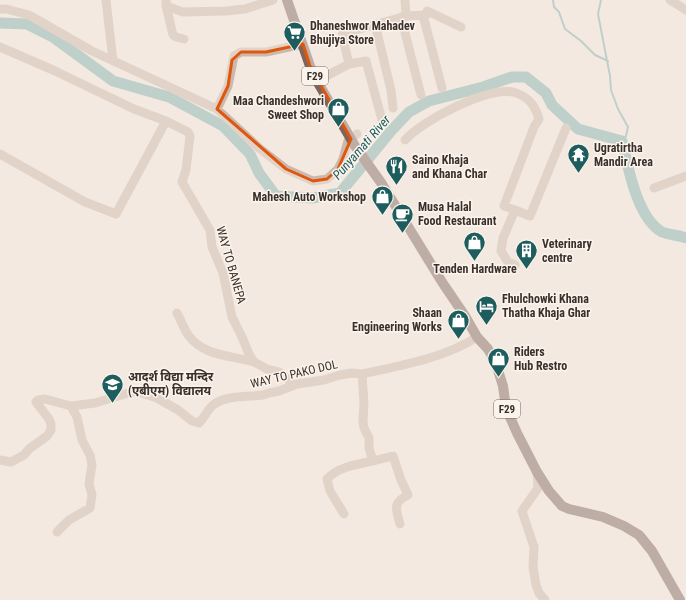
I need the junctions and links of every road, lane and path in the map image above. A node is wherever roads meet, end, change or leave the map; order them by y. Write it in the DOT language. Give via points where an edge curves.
graph roads {
  1 [pos="106,0"];
  2 [pos="274,0"];
  3 [pos="287,0"];
  4 [pos="405,0"];
  5 [pos="670,0"];
  6 [pos="166,3"];
  7 [pos="0,9"];
  8 [pos="686,10"];
  9 [pos="426,15"];
  10 [pos="403,16"];
  11 [pos="375,24"];
  12 [pos="461,27"];
  13 [pos="184,39"];
  14 [pos="303,44"];
  15 [pos="0,47"];
  16 [pos="113,61"];
  17 [pos="349,64"];
  18 [pos="317,80"];
  19 [pos="442,88"];
  20 [pos="421,95"];
  21 [pos="217,108"];
  22 [pos="393,108"];
  23 [pos="382,120"];
  24 [pos="166,121"];
  25 [pos="566,128"];
  26 [pos="354,139"];
  27 [pos="405,140"];
  28 [pos="0,154"];
  29 [pos="686,176"];
  30 [pos="654,188"];
  31 [pos="515,210"];
  32 [pos="515,265"];
  33 [pos="177,313"];
  34 [pos="477,337"];
  35 [pos="254,362"];
  36 [pos="362,374"];
  37 [pos="293,385"];
  38 [pos="70,406"];
  39 [pos="0,460"];
  40 [pos="373,461"];
  41 [pos="537,472"];
  42 [pos="344,514"];
  43 [pos="400,524"];
  44 [pos="57,532"];
  45 [pos="544,600"];
  46 [pos="680,600"];
  1 -- 16 [label="street"];
  2 -- 6 [label="street" via="245,9 226,11 183,12"];
  3 -- 14 [label="main road, F29"];
  4 -- 10 [label="street"];
  5 -- 8 [label="street"];
  6 -- 13 [label="street" via="172,35"];
  7 -- 16 [label="street" via="29,15"];
  9 -- 10 [label="street"];
  9 -- 12 [label="street" via="427,11"];
  9 -- 19 [label="street" via="424,19"];
  10 -- 11 [label="street"];
  10 -- 20 [label="street"];
  11 -- 17 [label="street" via="343,30"];
  11 -- 22 [label="street"];
  14 -- 18 [label="main road, F29"];
  14 -- 21 [label="street" via="266,52 241,52 234,56 228,86"];
  15 -- 24 [label="street" via="134,109"];
  16 -- 21 [label="street"];
  17 -- 18 [label="street"];
  17 -- 23 [label="street" via="366,61"];
  18 -- 26 [label="main road, F29"];
  21 -- 26 [label="street" via="259,148 286,169 313,181 327,179 338,169 348,141"];
  24 -- 28 [label="street" via="116,214 85,202"];
  24 -- 35 [label="street, WAY TO BANEPA" via="188,132 190,136 182,182 210,230 214,252 223,273 232,317"];
  25 -- 31 [label="street" via="530,216"];
  26 -- 34 [label="main road, F29"];
  27 -- 31 [label="street" via="413,132 454,107 498,92 513,92 525,97 534,105 539,119 504,206"];
  29 -- 30 [label="street"];
  31 -- 32 [label="street" via="503,238 501,251 508,262"];
  33 -- 35 [label="street" via="188,335 203,349"];
  34 -- 36 [label="street, WAY TO PAKO DOL" via="426,359"];
  34 -- 41 [label="main road, F29" via="495,361 503,386 506,408"];
  35 -- 37 [label="street" via="279,372"];
  36 -- 37 [label="street, WAY TO PAKO DOL" via="340,375"];
  36 -- 40 [label="street" via="363,421"];
  37 -- 38 [label="street, WAY TO PAKO DOL" via="263,395 221,400 211,407 199,423 157,398 135,391 94,403"];
  38 -- 39 [label="street, WAY TO PAKO DOL" via="45,399 38,400 36,402 49,419 51,430 24,455 11,462"];
  38 -- 44 [label="street" via="90,455 92,465 89,484 92,495 90,508 69,520"];
  40 -- 42 [label="street" via="348,466 327,479 330,491"];
  40 -- 43 [label="street" via="394,456 408,495 397,503"];
  41 -- 45 [label="street" via="538,488 522,511 534,546 533,567 536,585"];
  41 -- 46 [label="main road, F29" via="562,506 603,517 639,535 652,551"];
}
